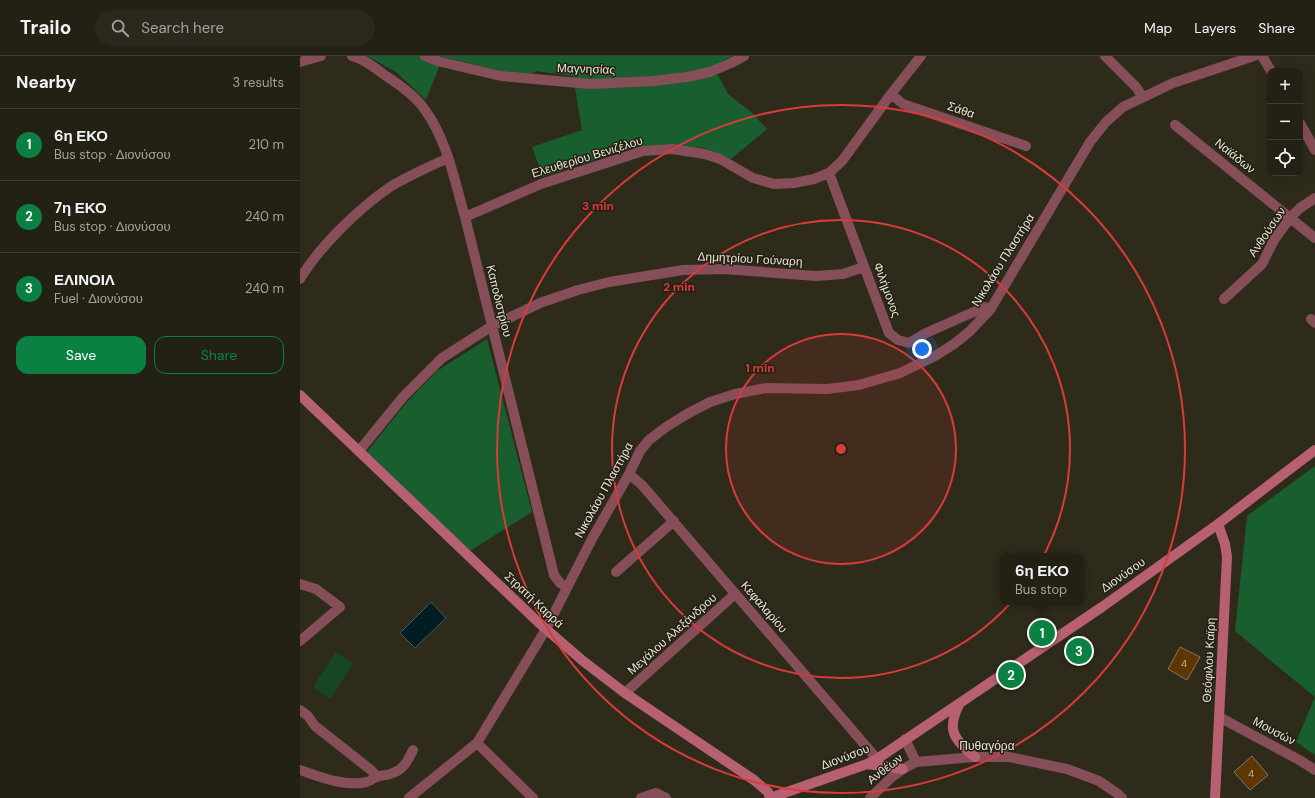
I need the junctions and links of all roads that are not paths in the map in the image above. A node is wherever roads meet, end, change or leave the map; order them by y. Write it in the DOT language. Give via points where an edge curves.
graph roads {
  1 [pos="321,56"];
  2 [pos="352,56"];
  3 [pos="425,56"];
  4 [pos="744,56"];
  5 [pos="921,56"];
  6 [pos="1105,56"];
  7 [pos="1254,56"];
  8 [pos="1262,56"];
  9 [pos="300,62"];
  10 [pos="1269,68"];
  11 [pos="891,94"];
  12 [pos="1143,97"];
  13 [pos="1175,125"];
  14 [pos="1303,128"];
  15 [pos="1026,146"];
  16 [pos="1315,150"];
  17 [pos="448,158"];
  18 [pos="829,173"];
  19 [pos="1315,198"];
  20 [pos="465,217"];
  21 [pos="1290,218"];
  22 [pos="1315,238"];
  23 [pos="864,266"];
  24 [pos="300,279"];
  25 [pos="1224,299"];
  26 [pos="990,310"];
  27 [pos="492,326"];
  28 [pos="300,395"];
  29 [pos="1315,450"];
  30 [pos="359,451"];
  31 [pos="629,474"];
  32 [pos="674,521"];
  33 [pos="1218,524"];
  34 [pos="616,572"];
  35 [pos="300,584"];
  36 [pos="566,587"];
  37 [pos="735,594"];
  38 [pos="546,629"];
  39 [pos="300,641"];
  40 [pos="625,693"];
  41 [pos="960,702"];
  42 [pos="300,710"];
  43 [pos="1219,717"];
  44 [pos="905,739"];
  45 [pos="477,743"];
  46 [pos="412,750"];
  47 [pos="975,757"];
  48 [pos="877,759"];
  49 [pos="916,762"];
  50 [pos="867,764"];
  51 [pos="903,769"];
  52 [pos="300,770"];
  53 [pos="1315,770"];
  54 [pos="377,776"];
  55 [pos="1215,787"];
  56 [pos="528,797"];
  57 [pos="409,798"];
  58 [pos="640,798"];
  59 [pos="666,798"];
  60 [pos="770,798"];
  61 [pos="870,798"];
  62 [pos="1122,798"];
  63 [pos="1214,798"];
  64 [pos="1221,798"];
  1 -- 9 [label="street"];
  2 -- 17 [label="street, Καποδιστρίου" via="379,71 417,101 436,129"];
  3 -- 4 [label="street, Μαγνησίας" via="501,76 590,84 687,77 710,72"];
  5 -- 11 [label="street, Ελευθερίου Βενιζέλου"];
  6 -- 12 [label="street"];
  7 -- 12 [label="street, Νικολάου Πλαστήρα" via="1173,83"];
  8 -- 10 [label="street"];
  11 -- 15 [label="street, Σάθα" via="903,104"];
  11 -- 18 [label="street, Ελευθερίου Βενιζέλου" via="842,161"];
  12 -- 26 [label="street, Νικολάου Πλαστήρα" via="1123,107 1106,122 1090,142"];
  13 -- 21 [label="street, Ναϊάδων"];
  14 -- 16 [label="street"];
  17 -- 20 [label="street, Καποδιστρίου"];
  17 -- 24 [label="street" via="390,187 361,209 318,253"];
  18 -- 20 [label="street, Ελευθερίου Βενιζέλου" via="807,181 774,184 753,178 720,159 705,154 672,149 643,152 541,184"];
  18 -- 23 [label="street, Φιλήμονος"];
  19 -- 21 [label="street, Ανθούσων"];
  20 -- 27 [label="street, Καποδιστρίου"];
  21 -- 22 [label="street, Ναϊάδων"];
  21 -- 25 [label="street, Ανθούσων" via="1274,240 1262,264"];
  23 -- 26 [label="street, Φιλήμονος" via="889,333 898,340 909,343 985,307"];
  23 -- 27 [label="street, Δημητρίου Γούναρη" via="843,274 816,276 724,269 654,274 578,290 540,303"];
  26 -- 31 [label="street, Νικολάου Πλαστήρα" via="954,344 900,373 859,385 827,389 766,388 710,402 678,419 649,440 640,451"];
  27 -- 30 [label="street, Δημητρίου Γούναρη" via="442,358 402,397"];
  27 -- 36 [label="street, Καποδιστρίου" via="554,575"];
  28 -- 30 [label="street, Στρατή Καρρά"];
  29 -- 33 [label="street, Διονύσου"];
  30 -- 38 [label="street, Στρατή Καρρά"];
  31 -- 32 [label="street, Κεφαλαρίου" via="642,484"];
  31 -- 36 [label="street, Νικολάου Πλαστήρα"];
  32 -- 34 [label="street"];
  32 -- 37 [label="street, Κεφαλαρίου"];
  33 -- 41 [label="street, Διονύσου" via="1102,607"];
  33 -- 43 [label="street, Θεόφιλου Καϊρη" via="1227,557"];
  35 -- 39 [label="street" via="316,589 340,607"];
  36 -- 38 [label="street, Νικολάου Πλαστήρα"];
  37 -- 40 [label="street, Μεγάλου Αλεξάνδρου"];
  37 -- 48 [label="street, Κεφαλαρίου"];
  38 -- 40 [label="street, Στρατή Καρρά"];
  38 -- 45 [label="street, Νικολάου Πλαστήρα"];
  40 -- 60 [label="street, Στρατή Καρρά" via="754,780 768,792"];
  41 -- 44 [label="street, Διονύσου"];
  41 -- 47 [label="street" via="953,716 954,732 962,747"];
  42 -- 54 [label="street" via="315,726"];
  43 -- 53 [label="street, Μουσών"];
  43 -- 55 [label="street, Θεόφιλου Καϊρη"];
  44 -- 48 [label="street, Διονύσου"];
  44 -- 49 [label="street"];
  45 -- 56 [label="street"];
  45 -- 57 [label="street, Νικολάου Πλαστήρα"];
  46 -- 54 [label="street" via="407,763 400,771"];
  47 -- 49 [label="street, Πυθαγόρα"];
  47 -- 62 [label="street, Πυθαγόρα" via="1009,757 1067,768 1099,781"];
  48 -- 50 [label="street, Διονύσου"];
  49 -- 51 [label="street, Ανθέων"];
  50 -- 51 [label="street"];
  50 -- 60 [label="street, Διονύσου"];
  51 -- 61 [label="street, Ανθέων"];
  52 -- 54 [label="street" via="333,781 355,784 369,782"];
  55 -- 63 [label="street, Θεόφιλου Καϊρη"];
  55 -- 64 [label="street"];
  58 -- 59 [label="street" via="656,793"];
}
